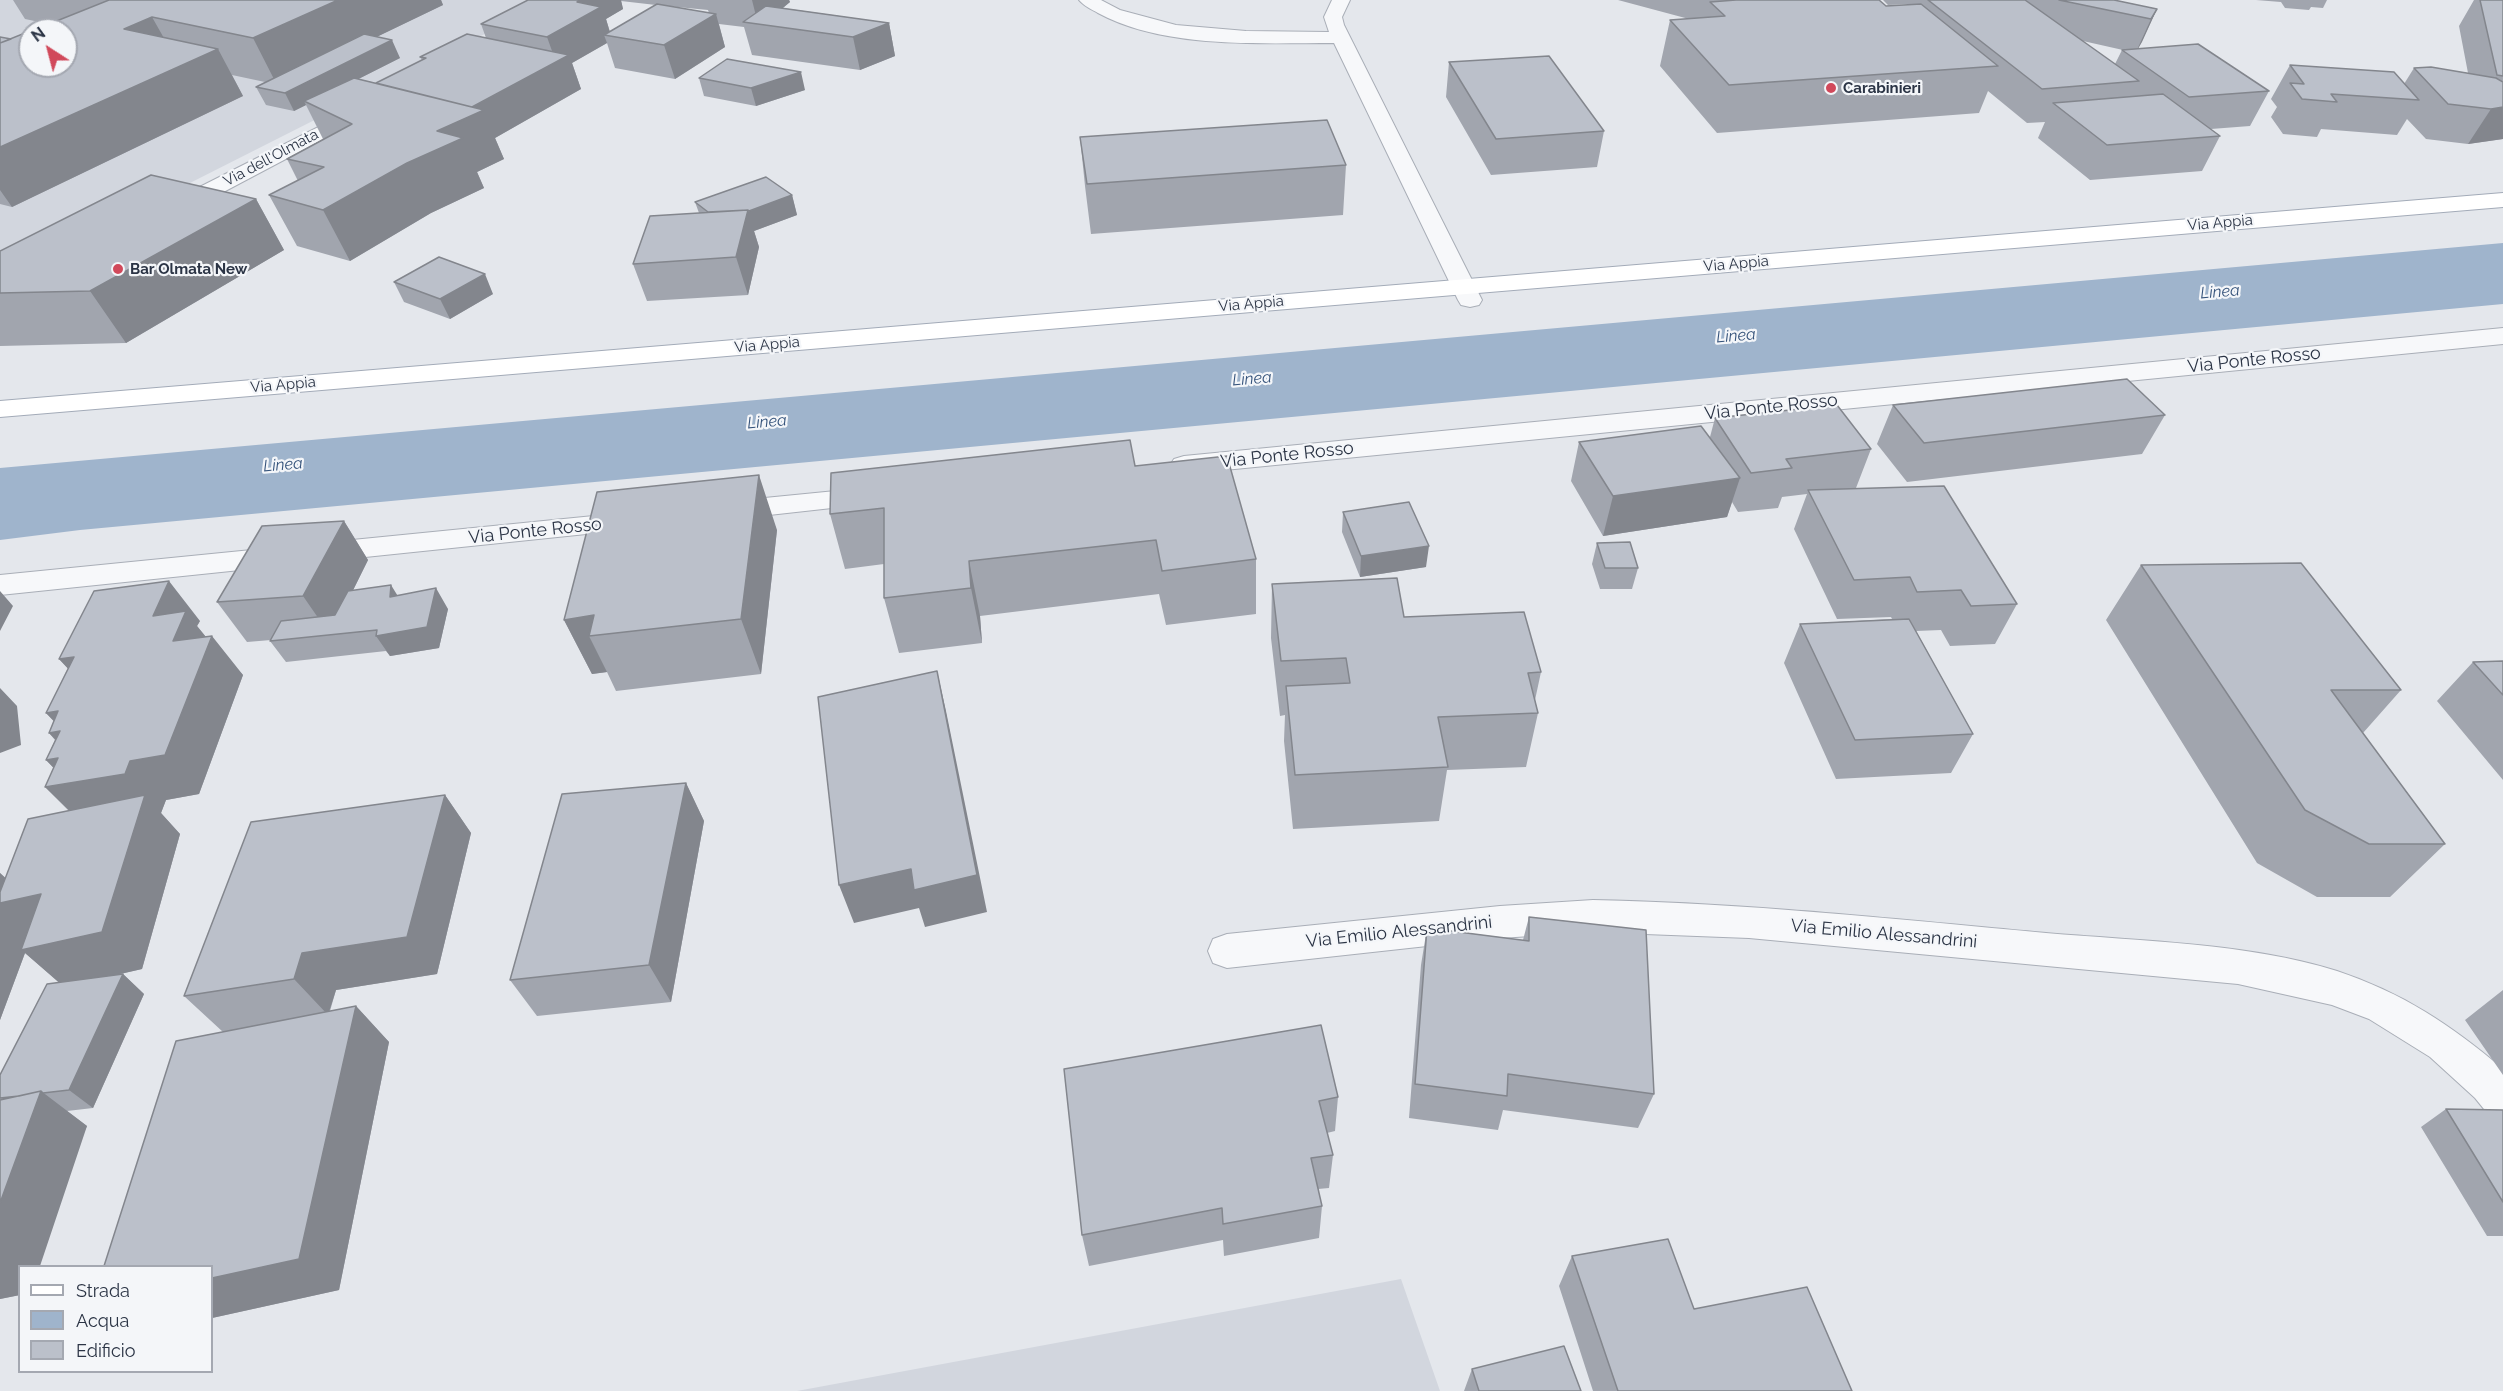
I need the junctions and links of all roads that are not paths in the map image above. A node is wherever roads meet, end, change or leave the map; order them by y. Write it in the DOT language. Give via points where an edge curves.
graph roads {
  1 [pos="1088,0"];
  2 [pos="1341,0"];
  3 [pos="1342,37"];
  4 [pos="376,104"];
  5 [pos="2503,200"];
  6 [pos="157,218"];
  7 [pos="1467,293"];
  8 [pos="2503,336"];
  9 [pos="0,409"];
  10 [pos="1154,468"];
  11 [pos="904,493"];
  12 [pos="702,514"];
  13 [pos="654,518"];
  14 [pos="0,585"];
  15 [pos="1227,951"];
  16 [pos="2503,1100"];
  1 -- 3 [label="street" via="1130,19 1170,29 1241,36"];
  2 -- 3 [label="street" via="1333,17"];
  3 -- 7 [label="street"];
  4 -- 6 [label="street, Via dell'Olmata"];
  5 -- 7 [label="main road, Via Appia"];
  7 -- 9 [label="main road, Via Appia"];
  8 -- 10 [label="street, Via Ponte Rosso"];
  11 -- 12 [label="street"];
  13 -- 14 [label="street, Via Ponte Rosso"];
  15 -- 16 [label="street, Via Emilio Alessandrini" via="1593,916 1749,922 2238,967 2335,988 2383,1007 2444,1044"];
}
